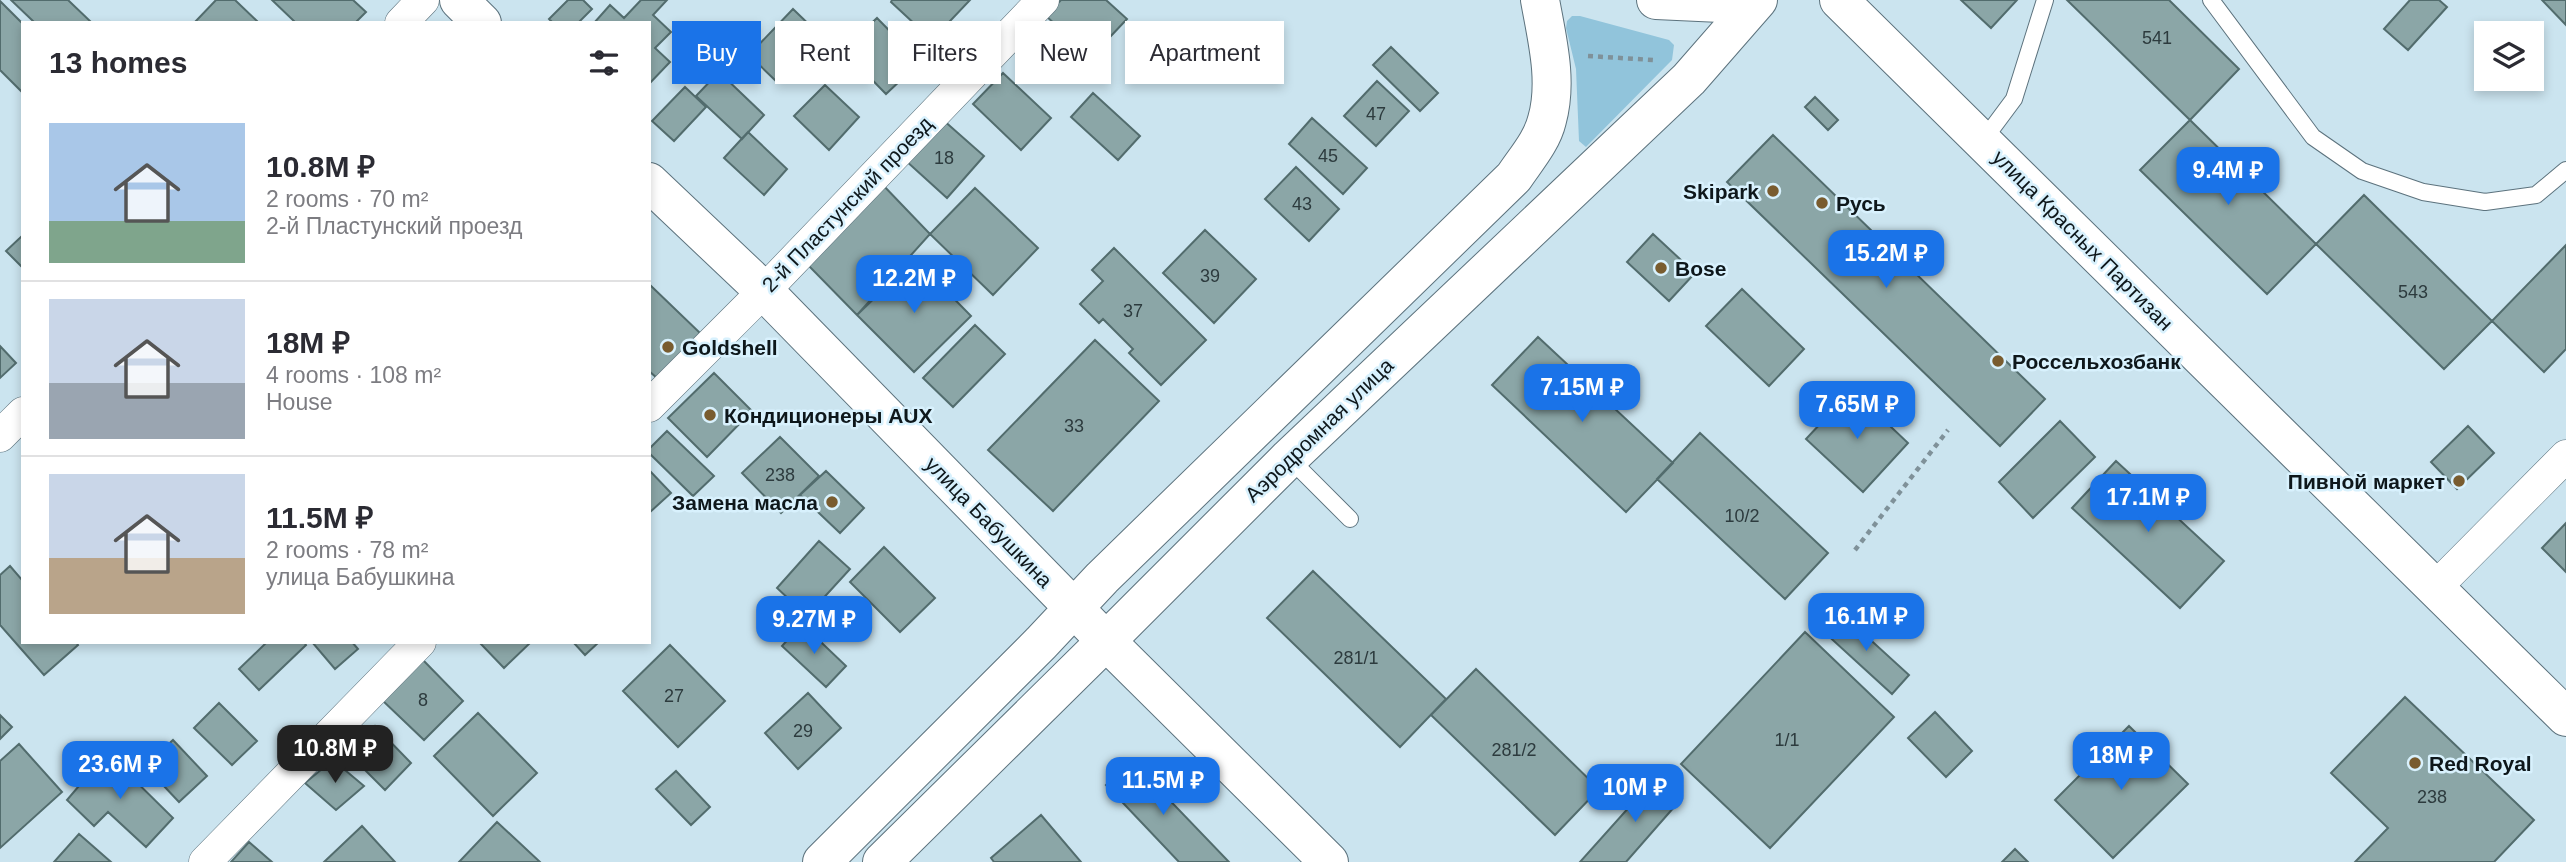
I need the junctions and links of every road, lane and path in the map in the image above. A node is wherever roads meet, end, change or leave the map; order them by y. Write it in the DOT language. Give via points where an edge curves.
graph roads {
  1 [pos="423,0"];
  2 [pos="458,0"];
  3 [pos="1043,0"];
  4 [pos="1540,0"];
  5 [pos="1656,0"];
  6 [pos="1728,0"];
  7 [pos="1758,0"];
  8 [pos="1839,0"];
  9 [pos="2045,0"];
  10 [pos="2211,0"];
  11 [pos="403,21"];
  12 [pos="480,21"];
  13 [pos="1586,56"];
  14 [pos="1659,62"];
  15 [pos="1982,142"];
  16 [pos="2566,170"];
  17 [pos="651,184"];
  18 [pos="764,291"];
  19 [pos="651,404"];
  20 [pos="21,415"];
  21 [pos="1948,430"];
  22 [pos="0,436"];
  23 [pos="2566,456"];
  24 [pos="1289,458"];
  25 [pos="1350,519"];
  26 [pos="1856,550"];
  27 [pos="2435,588"];
  28 [pos="1074,608"];
  29 [pos="1106,641"];
  30 [pos="418,644"];
  31 [pos="2566,717"];
  32 [pos="205,862"];
  33 [pos="822,862"];
  34 [pos="882,862"];
  35 [pos="1329,862"];
  1 -- 11 [label="street"];
  2 -- 12 [label="street"];
  3 -- 18 [label="street, 2-й Пластунский проезд"];
  4 -- 28 [label="street" via="1552,90 1547,121 1514,177"];
  5 -- 6 [label="street"];
  7 -- 24 [label="street, Аэродромная улица" via="1639,129"];
  8 -- 15 [label="street, улица Красных Партизан"];
  9 -- 15 [label="lane" via="2014,99"];
  10 -- 16 [label="lane" via="2313,137 2362,171 2423,192 2485,202 2536,195"];
  13 -- 14 [label="path"];
  15 -- 27 [label="street, улица Красных Партизан"];
  17 -- 18 [label="street, улица Бабушкина"];
  18 -- 19 [label="street, 2-й Пластунский проезд"];
  18 -- 28 [label="street, улица Бабушкина"];
  20 -- 22 [label="street"];
  21 -- 26 [label="path"];
  23 -- 27 [label="street"];
  24 -- 25 [label="lane"];
  24 -- 29 [label="street, Аэродромная улица"];
  27 -- 31 [label="street, улица Красных Партизан"];
  28 -- 29 [label="street, улица Бабушкина"];
  28 -- 33 [label="street"];
  29 -- 34 [label="street, Аэродромная улица"];
  29 -- 35 [label="street, улица Бабушкина"];
  30 -- 32 [label="street"];
}
